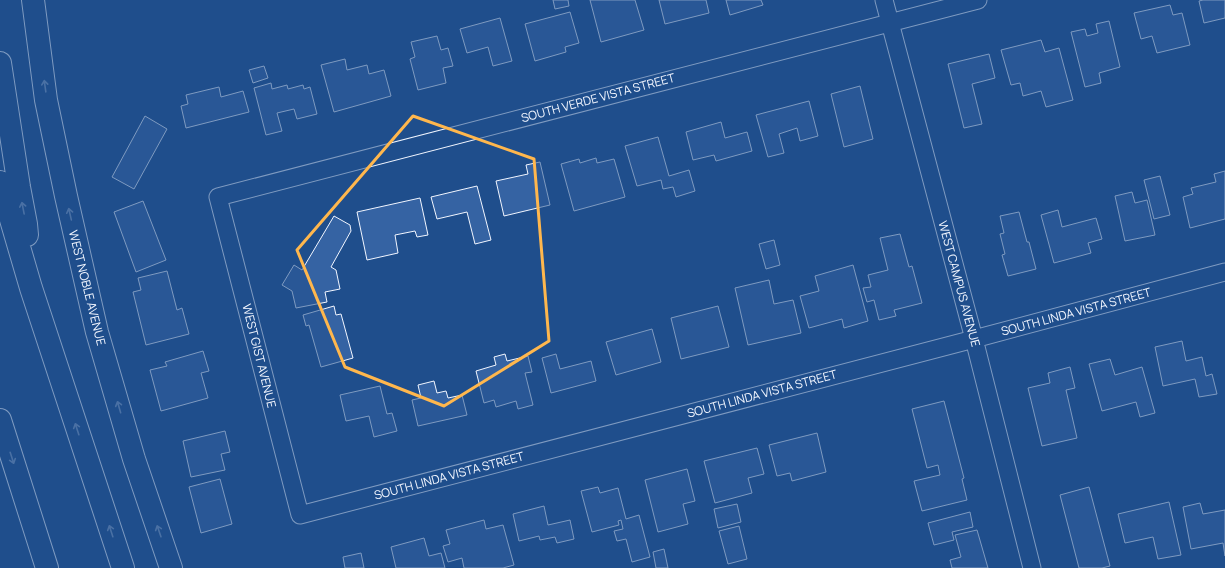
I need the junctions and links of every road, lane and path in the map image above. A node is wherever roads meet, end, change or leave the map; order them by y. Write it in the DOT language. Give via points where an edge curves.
graph roads {
  1 [pos="33,0"];
  2 [pos="884,0"];
  3 [pos="978,0"];
  4 [pos="889,23"];
  5 [pos="0,63"];
  6 [pos="0,182"];
  7 [pos="218,196"];
  8 [pos="1225,272"];
  9 [pos="31,288"];
  10 [pos="974,339"];
  11 [pos="0,420"];
  12 [pos="300,515"];
  13 [pos="48,568"];
  14 [pos="123,568"];
  15 [pos="171,568"];
  16 [pos="1032,568"];
  15 -- 1 [label="main road, WEST NOBLE AVENUE, one-way" via="134,459 97,332 46,100"];
  2 -- 4 [label="street, WEST CAMPUS AVENUE"];
  3 -- 4 [label="street, SOUTH VERDE VISTA STREET"];
  4 -- 7 [label="street, SOUTH VERDE VISTA STREET"];
  4 -- 10 [label="street, WEST CAMPUS AVENUE"];
  9 -- 5 [label="main road, one-way" via="26,224"];
  6 -- 9 [label="main road"];
  7 -- 12 [label="street, WEST GIST AVENUE"];
  8 -- 10 [label="street, SOUTH LINDA VISTA STREET"];
  14 -- 9 [label="main road, one-way"];
  10 -- 12 [label="street, SOUTH LINDA VISTA STREET"];
  10 -- 16 [label="street, WEST CAMPUS AVENUE"];
  11 -- 13 [label="main road, one-way"];
}
